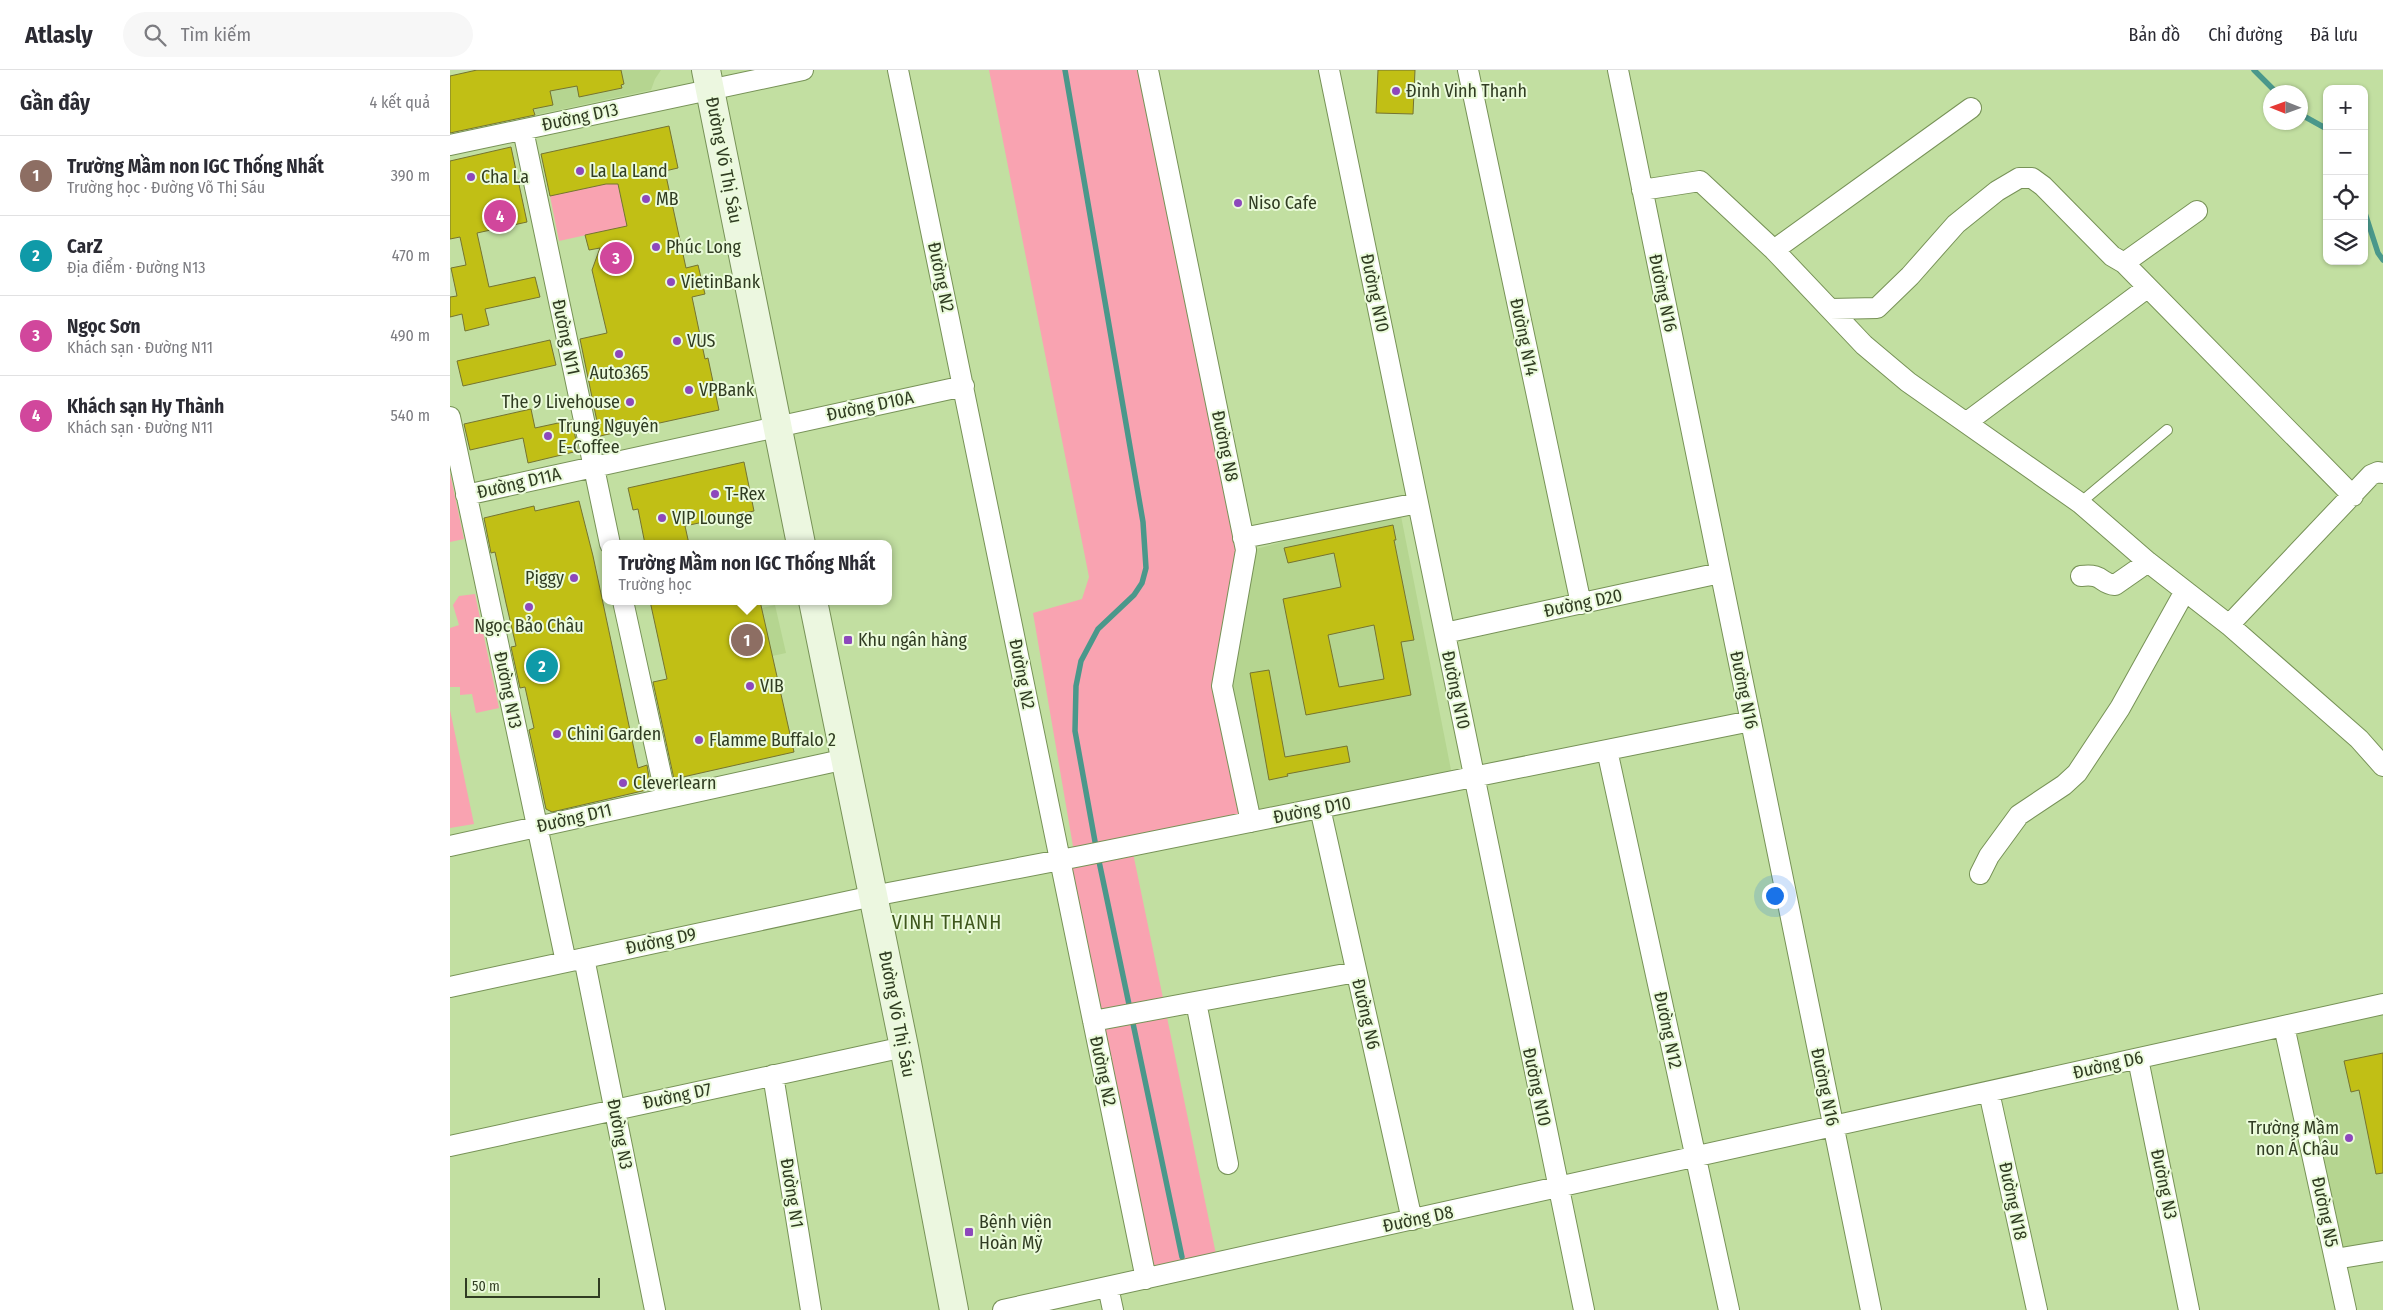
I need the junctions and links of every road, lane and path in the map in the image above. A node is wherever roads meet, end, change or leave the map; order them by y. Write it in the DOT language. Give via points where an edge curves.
graph roads {
  1 [pos="803,70"];
  2 [pos="898,70"];
  3 [pos="1148,70"];
  4 [pos="1329,70"];
  5 [pos="1468,70"];
  6 [pos="1618,70"];
  7 [pos="708,79"];
  8 [pos="1971,108"];
  9 [pos="522,130"];
  10 [pos="450,146"];
  11 [pos="1642,190"];
  12 [pos="2198,211"];
  13 [pos="1774,250"];
  14 [pos="2124,264"];
  15 [pos="2147,288"];
  16 [pos="1830,309"];
  17 [pos="964,386"];
  18 [pos="450,418"];
  19 [pos="1967,422"];
  20 [pos="777,426"];
  21 [pos="2167,430"];
  22 [pos="592,466"];
  23 [pos="2383,473"];
  24 [pos="466,495"];
  25 [pos="2352,496"];
  26 [pos="1418,503"];
  27 [pos="2080,503"];
  28 [pos="1243,538"];
  29 [pos="609,540"];
  30 [pos="800,540"];
  31 [pos="2148,562"];
  32 [pos="1720,573"];
  33 [pos="2081,576"];
  34 [pos="2186,592"];
  35 [pos="1581,604"];
  36 [pos="623,605"];
  37 [pos="814,605"];
  38 [pos="2230,625"];
  39 [pos="1445,633"];
  40 [pos="1751,722"];
  41 [pos="1607,750"];
  42 [pos="846,759"];
  43 [pos="2383,766"];
  44 [pos="1474,777"];
  45 [pos="666,798"];
  46 [pos="1320,808"];
  47 [pos="1251,822"];
  48 [pos="537,826"];
  49 [pos="450,846"];
  50 [pos="1060,860"];
  51 [pos="1980,874"];
  52 [pos="873,896"];
  53 [pos="575,960"];
  54 [pos="1356,972"];
  55 [pos="450,987"];
  56 [pos="1196,1002"];
  57 [pos="2383,1004"];
  58 [pos="1093,1021"];
  59 [pos="2284,1026"];
  60 [pos="904,1047"];
  61 [pos="2138,1059"];
  62 [pos="774,1075"];
  63 [pos="1989,1092"];
  64 [pos="616,1110"];
  65 [pos="1833,1127"];
  66 [pos="450,1146"];
  67 [pos="1695,1158"];
  68 [pos="1228,1164"];
  69 [pos="1558,1188"];
  70 [pos="1412,1220"];
  71 [pos="2383,1251"];
  72 [pos="2335,1259"];
  73 [pos="1146,1278"];
  74 [pos="1108,1287"];
  75 [pos="655,1310"];
  76 [pos="811,1310"];
  77 [pos="954,1310"];
  78 [pos="1003,1310"];
  79 [pos="1113,1310"];
  80 [pos="1584,1310"];
  81 [pos="1729,1310"];
  82 [pos="1871,1310"];
  83 [pos="2036,1310"];
  84 [pos="2189,1310"];
  85 [pos="2346,1310"];
  1 -- 7 [label="street, Đường D13"];
  2 -- 17 [label="street, Đường N2"];
  3 -- 28 [label="street, Đường N8"];
  4 -- 26 [label="street, Đường N10"];
  5 -- 35 [label="street, Đường N14"];
  6 -- 11 [label="street, Đường N16"];
  7 -- 9 [label="street, Đường D13"];
  7 -- 20 [label="main road, Đường Võ Thị Sáu"];
  8 -- 13 [label="street"];
  9 -- 10 [label="street, Đường D13"];
  9 -- 22 [label="street, Đường N11"];
  11 -- 13 [label="street" via="1700,181"];
  11 -- 32 [label="street, Đường N16"];
  12 -- 14 [label="street"];
  13 -- 16 [label="street"];
  14 -- 15 [label="street"];
  14 -- 16 [label="street" via="2112,256 2043,186 2032,178 2019,178 1956,224 1877,308"];
  15 -- 19 [label="street"];
  15 -- 25 [label="street"];
  16 -- 19 [label="street" via="1864,345 1908,382"];
  17 -- 20 [label="street, Đường D10A"];
  17 -- 50 [label="street, Đường N2"];
  18 -- 24 [label="street, Đường N13"];
  19 -- 27 [label="street"];
  20 -- 22 [label="street, Đường D11A"];
  20 -- 30 [label="main road, Đường Võ Thị Sáu"];
  21 -- 27 [label="lane"];
  22 -- 24 [label="street, Đường D11A"];
  22 -- 29 [label="street, Đường N11"];
  23 -- 25 [label="street" via="2371,475"];
  24 -- 48 [label="street, Đường N13"];
  25 -- 38 [label="street"];
  26 -- 28 [label="street"];
  26 -- 39 [label="street, Đường N10"];
  27 -- 31 [label="street"];
  28 -- 47 [label="street, Đường N8" via="1246,550 1222,686"];
  31 -- 33 [label="street" via="2115,585 2098,576"];
  31 -- 34 [label="street"];
  32 -- 35 [label="street, Đường D20"];
  32 -- 40 [label="street, Đường N16"];
  34 -- 38 [label="street"];
  34 -- 51 [label="street" via="2120,708 2077,773 2019,815"];
  35 -- 39 [label="street, Đường D20"];
  36 -- 45 [label="street"];
  37 -- 42 [label="main road, Đường Võ Thị Sáu"];
  38 -- 43 [label="street" via="2359,739"];
  39 -- 44 [label="street, Đường N10"];
  40 -- 41 [label="street, Đường D10"];
  40 -- 65 [label="street, Đường N16"];
  41 -- 44 [label="street, Đường D10"];
  41 -- 67 [label="street, Đường N12"];
  42 -- 45 [label="street, Đường D11"];
  42 -- 52 [label="main road, Đường Võ Thị Sáu"];
  44 -- 46 [label="street, Đường D10"];
  44 -- 69 [label="street, Đường N10"];
  45 -- 48 [label="street, Đường D11"];
  46 -- 47 [label="street, Đường D10"];
  46 -- 54 [label="street, Đường N6"];
  47 -- 50 [label="street, Đường D10"];
  48 -- 49 [label="street, Đường D11"];
  48 -- 53 [label="street, Đường N13"];
  50 -- 52 [label="street, Đường D10"];
  50 -- 58 [label="street, Đường N2"];
  52 -- 53 [label="street, Đường D9"];
  52 -- 60 [label="main road, Đường Võ Thị Sáu"];
  53 -- 55 [label="street, Đường D9"];
  53 -- 64 [label="street, Đường N3"];
  54 -- 56 [label="street"];
  54 -- 70 [label="street, Đường N6"];
  56 -- 58 [label="street"];
  56 -- 68 [label="street"];
  57 -- 59 [label="street, Đường D6"];
  58 -- 73 [label="street, Đường N2"];
  59 -- 61 [label="street, Đường D6"];
  59 -- 72 [label="street, Đường N5"];
  60 -- 62 [label="street, Đường D7"];
  60 -- 77 [label="main road, Đường Võ Thị Sáu"];
  61 -- 63 [label="street, Đường D6"];
  61 -- 84 [label="street, Đường N3"];
  62 -- 64 [label="street, Đường D7"];
  62 -- 76 [label="street, Đường N1"];
  63 -- 65 [label="street, Đường D6"];
  63 -- 83 [label="street, Đường N18"];
  64 -- 66 [label="street, Đường D7"];
  64 -- 75 [label="street, Đường N3"];
  65 -- 67 [label="street, Đường D8"];
  65 -- 82 [label="street, Đường N16"];
  67 -- 69 [label="street, Đường D8"];
  67 -- 81 [label="street, Đường N12"];
  69 -- 70 [label="street, Đường D8"];
  69 -- 80 [label="street, Đường N10"];
  70 -- 73 [label="street, Đường D8"];
  71 -- 72 [label="street"];
  72 -- 85 [label="street, Đường N5"];
  73 -- 74 [label="street, Đường D8"];
  74 -- 78 [label="street, Đường D8"];
  74 -- 79 [label="street"];
}
